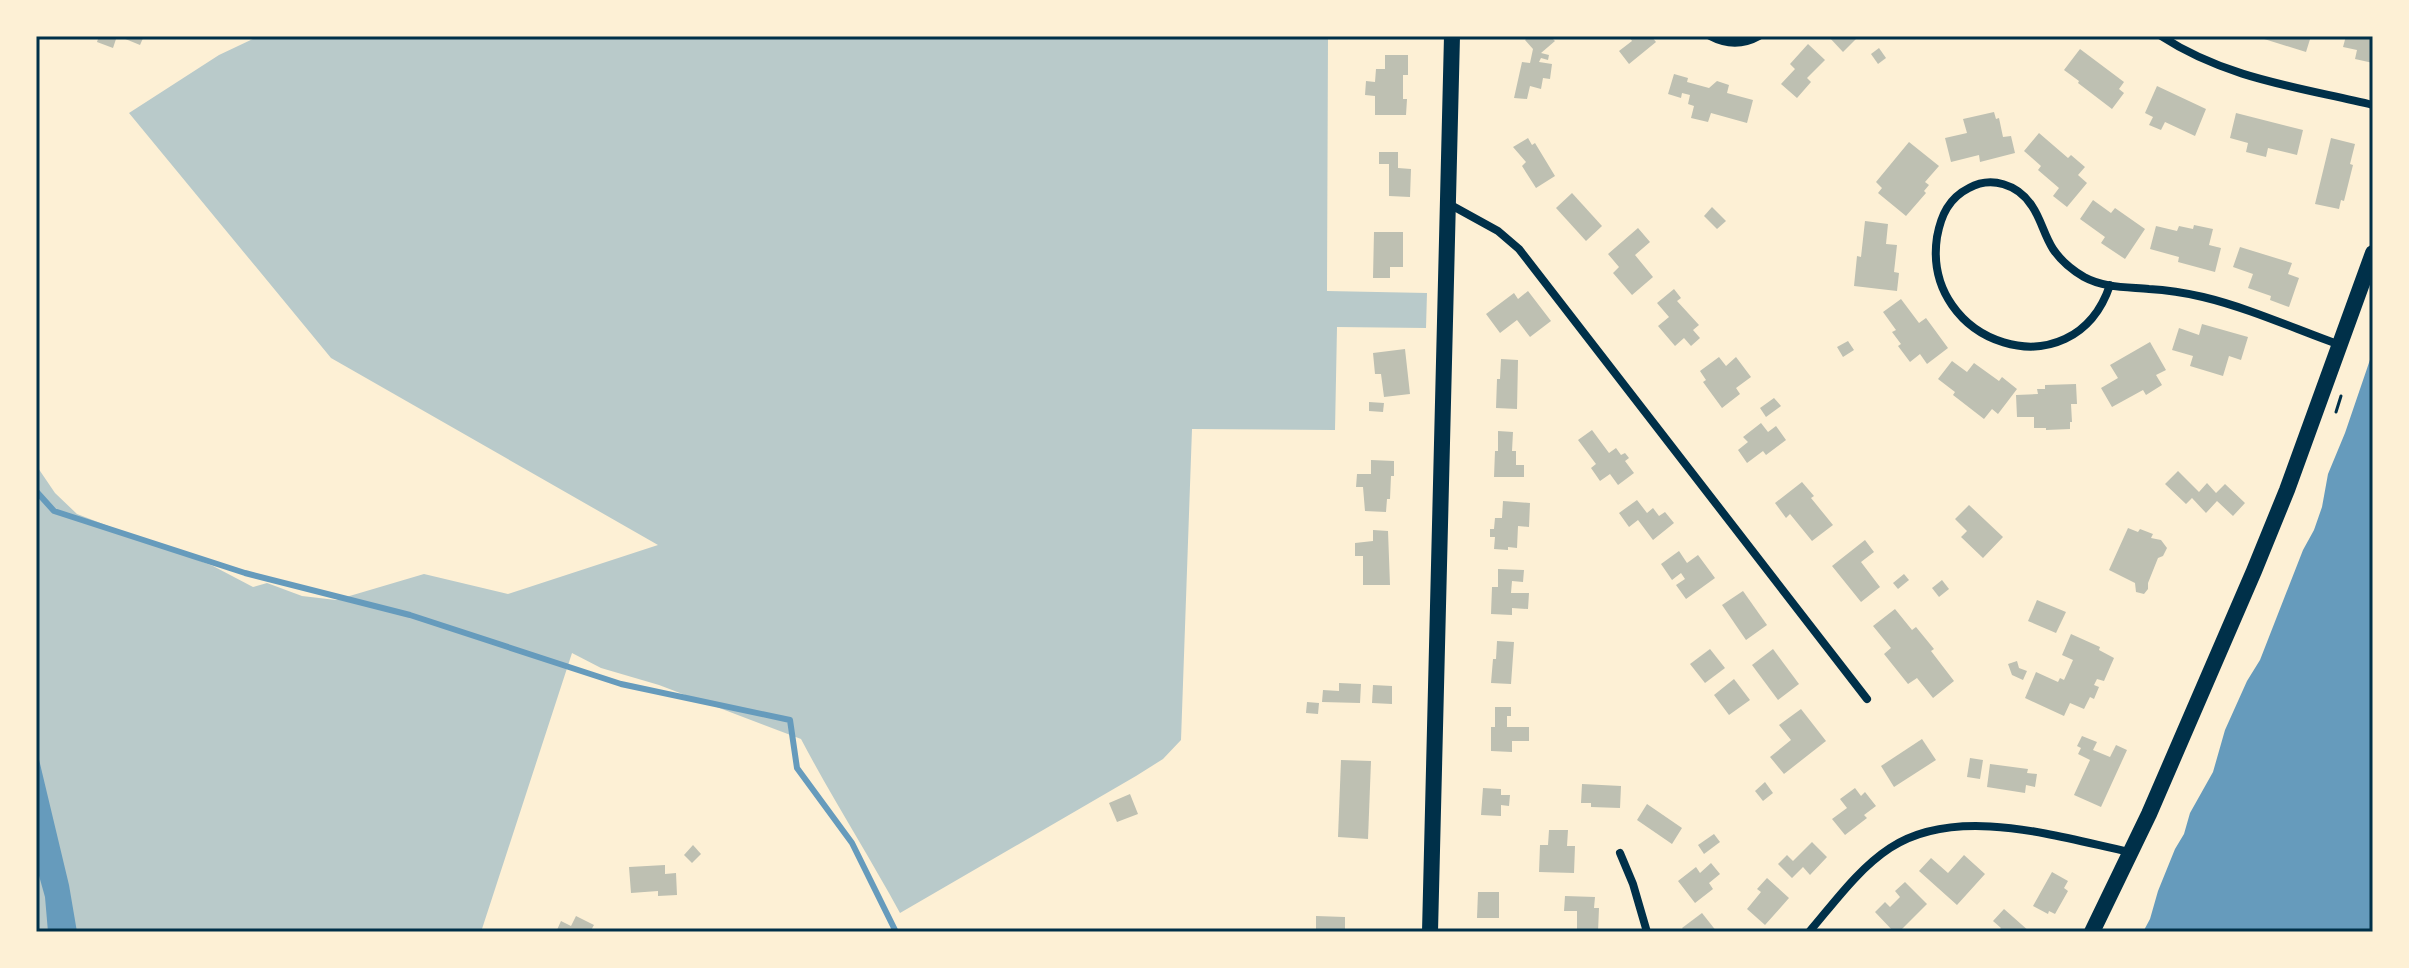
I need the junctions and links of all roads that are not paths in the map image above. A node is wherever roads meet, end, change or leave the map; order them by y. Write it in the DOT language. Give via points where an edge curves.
graph roads {
  1 [pos="1452,36"];
  2 [pos="1710,36"];
  3 [pos="1759,36"];
  4 [pos="2161,36"];
  5 [pos="2373,105"];
  6 [pos="1449,204"];
  7 [pos="2373,253"];
  8 [pos="2110,285"];
  9 [pos="2340,345"];
  10 [pos="1867,699"];
  11 [pos="2131,852"];
  12 [pos="1620,853"];
  13 [pos="1430,932"];
  14 [pos="1647,932"];
  15 [pos="1809,932"];
  16 [pos="2092,932"];
  1 -- 6 [label="main road"];
  2 -- 3 [label="street" via="1735,44"];
  4 -- 5 [label="street" via="2219,67"];
  6 -- 10 [label="street" via="1519,249"];
  6 -- 13 [label="main road"];
  7 -- 9 [label="main road"];
  8 -- 8 [label="street" via="2093,319 2070,337 2034,347 1986,336 1955,308 1941,281 1936,245 1943,213 1970,188 2005,184 2029,201 2065,263"];
  8 -- 9 [label="street" via="2205,297"];
  9 -- 11 [label="main road" via="2254,571"];
  11 -- 15 [label="street" via="1988,827 1937,829 1879,855"];
  11 -- 16 [label="main road"];
  12 -- 14 [label="street"];
}
